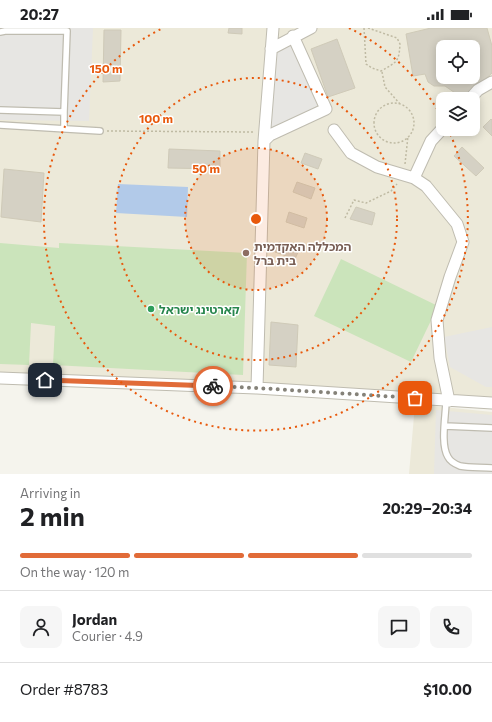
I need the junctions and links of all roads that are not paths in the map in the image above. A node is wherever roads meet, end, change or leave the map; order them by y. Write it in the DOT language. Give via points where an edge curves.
graph roads {
  1 [pos="272,28"];
  2 [pos="311,28"];
  3 [pos="0,32"];
  4 [pos="294,36"];
  5 [pos="272,49"];
  6 [pos="492,82"];
  7 [pos="476,92"];
  8 [pos="0,110"];
  9 [pos="64,112"];
  10 [pos="0,125"];
  11 [pos="64,128"];
  12 [pos="100,130"];
  13 [pos="334,130"];
  14 [pos="436,136"];
  15 [pos="264,137"];
  16 [pos="409,177"];
  17 [pos="0,378"];
  18 [pos="257,388"];
  19 [pos="448,400"];
  20 [pos="492,403"];
  21 [pos="445,426"];
  22 [pos="492,428"];
  23 [pos="492,468"];
  1 -- 5 [label="street"];
  2 -- 4 [label="street"];
  3 -- 9 [label="lane" via="67,31"];
  4 -- 5 [label="street"];
  4 -- 15 [label="street" via="326,109"];
  5 -- 15 [label="street"];
  6 -- 7 [label="street"];
  8 -- 9 [label="lane"];
  9 -- 11 [label="lane"];
  10 -- 11 [label="lane"];
  11 -- 12 [label="lane"];
  13 -- 16 [label="street" via="351,153 377,167"];
  14 -- 16 [label="street"];
  15 -- 18 [label="street"];
  16 -- 19 [label="street" via="426,186 457,224 464,242 437,320 440,358"];
  17 -- 18 [label="street"];
  18 -- 19 [label="street"];
  19 -- 20 [label="street"];
  19 -- 21 [label="lane"];
  21 -- 22 [label="lane"];
  21 -- 23 [label="lane" via="445,449 453,463"];
}
